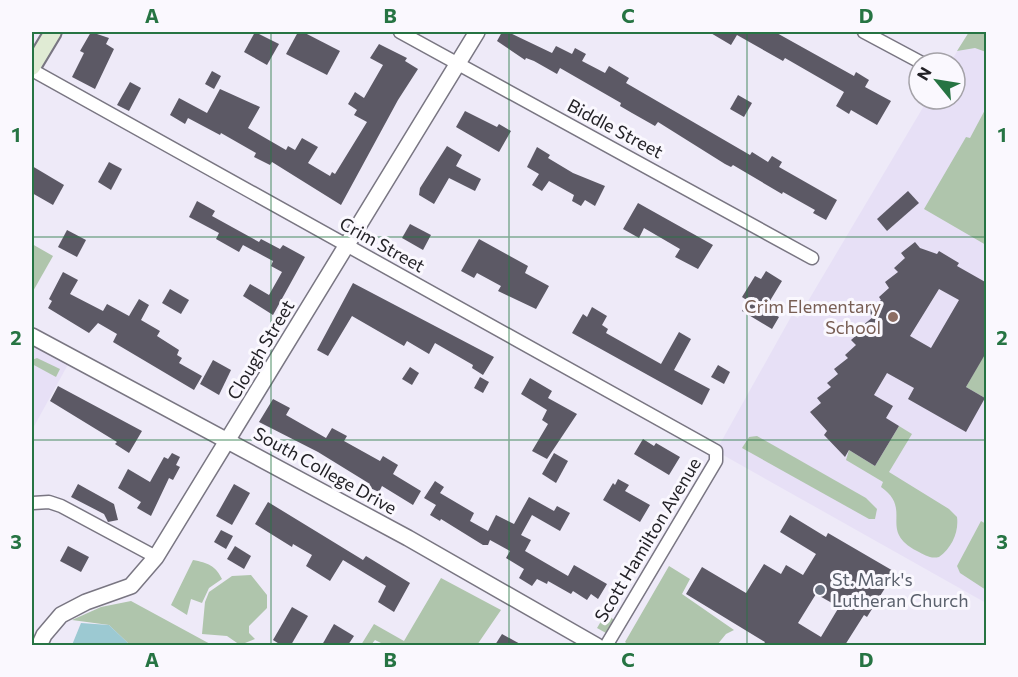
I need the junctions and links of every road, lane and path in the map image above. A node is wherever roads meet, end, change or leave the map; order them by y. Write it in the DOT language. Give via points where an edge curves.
graph roads {
  1 [pos="53,32"];
  2 [pos="400,32"];
  3 [pos="477,32"];
  4 [pos="864,32"];
  5 [pos="907,55"];
  6 [pos="458,64"];
  7 [pos="32,69"];
  8 [pos="346,246"];
  9 [pos="812,258"];
  10 [pos="32,336"];
  11 [pos="229,441"];
  12 [pos="716,451"];
  13 [pos="32,506"];
  14 [pos="156,557"];
  15 [pos="39,645"];
  16 [pos="597,645"];
  17 [pos="606,645"];
  1 -- 7 [label="main road"];
  2 -- 6 [label="street, Biddle Street"];
  3 -- 6 [label="street, Clough Street"];
  4 -- 5 [label="street"];
  6 -- 8 [label="street, Clough Street"];
  6 -- 9 [label="street, Biddle Street"];
  7 -- 8 [label="street, Crim Street"];
  8 -- 11 [label="street, Clough Street"];
  8 -- 12 [label="street, Crim Street"];
  10 -- 11 [label="street, South College Drive"];
  11 -- 14 [label="street, Clough Street"];
  11 -- 16 [label="street, South College Drive"];
  12 -- 17 [label="street, Scott Hamilton Avenue" via="716,461"];
  13 -- 14 [label="street" via="49,502 61,506"];
  14 -- 15 [label="street, Clough Street" via="123,590 61,615"];
}
